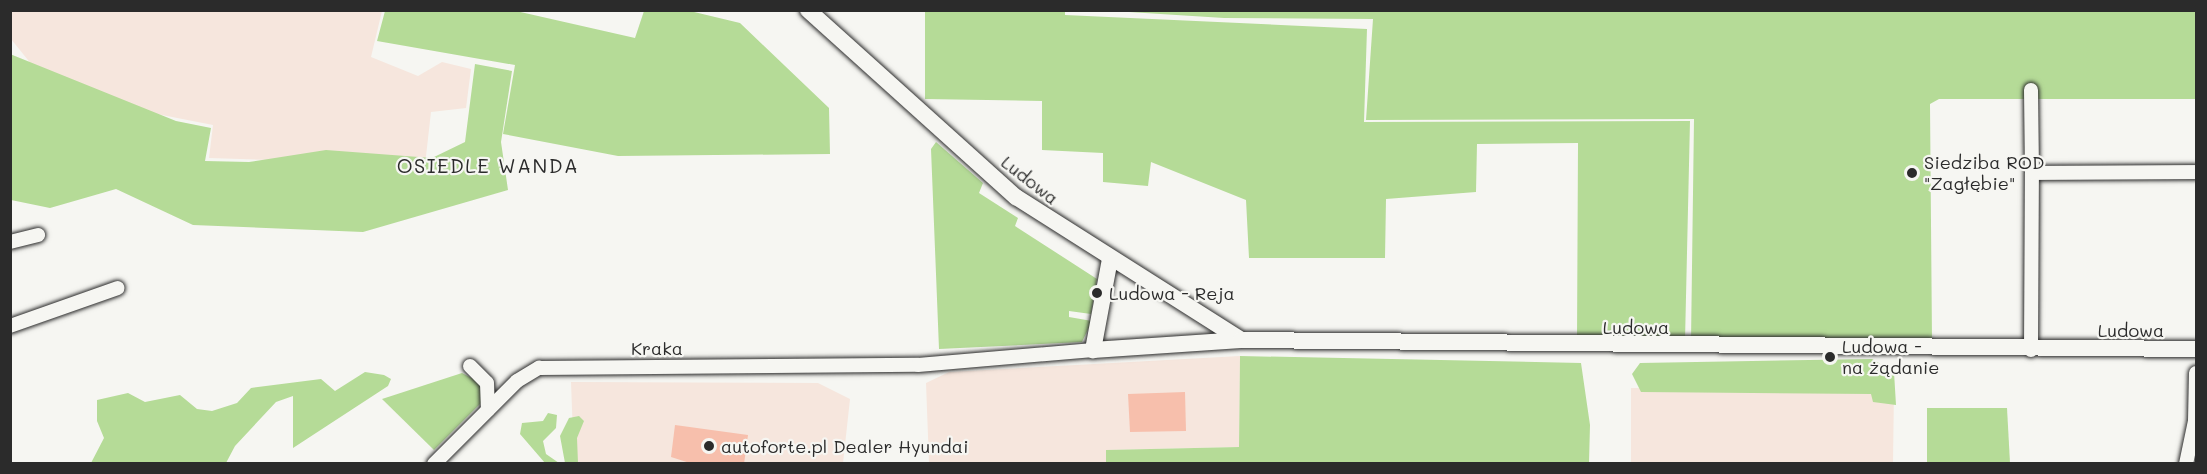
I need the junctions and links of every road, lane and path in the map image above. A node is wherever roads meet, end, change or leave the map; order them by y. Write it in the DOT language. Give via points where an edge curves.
graph roads {
  1 [pos="808,10"];
  2 [pos="2031,90"];
  3 [pos="2196,172"];
  4 [pos="2032,173"];
  5 [pos="38,235"];
  6 [pos="10,243"];
  7 [pos="1110,259"];
  8 [pos="118,288"];
  9 [pos="10,326"];
  10 [pos="1241,340"];
  11 [pos="2196,349"];
  12 [pos="1093,350"];
  13 [pos="2031,350"];
  14 [pos="918,365"];
  15 [pos="470,366"];
  16 [pos="2196,373"];
  17 [pos="489,410"];
  18 [pos="434,464"];
  19 [pos="2186,464"];
  1 -- 7 [label="street, Ludowa" via="1016,196"];
  2 -- 4 [label="street"];
  3 -- 4 [label="street"];
  4 -- 13 [label="street"];
  5 -- 6 [label="street"];
  7 -- 10 [label="street, Ludowa"];
  7 -- 12 [label="street"];
  8 -- 9 [label="street"];
  10 -- 12 [label="street, Ludowa"];
  10 -- 13 [label="street, Ludowa"];
  11 -- 13 [label="street, Ludowa"];
  12 -- 14 [label="street, Ludowa"];
  14 -- 17 [label="street, Kraka" via="539,368 517,381"];
  15 -- 17 [label="street" via="487,383"];
  16 -- 19 [label="street" via="2195,422"];
  17 -- 18 [label="street, Kraka"];
}
